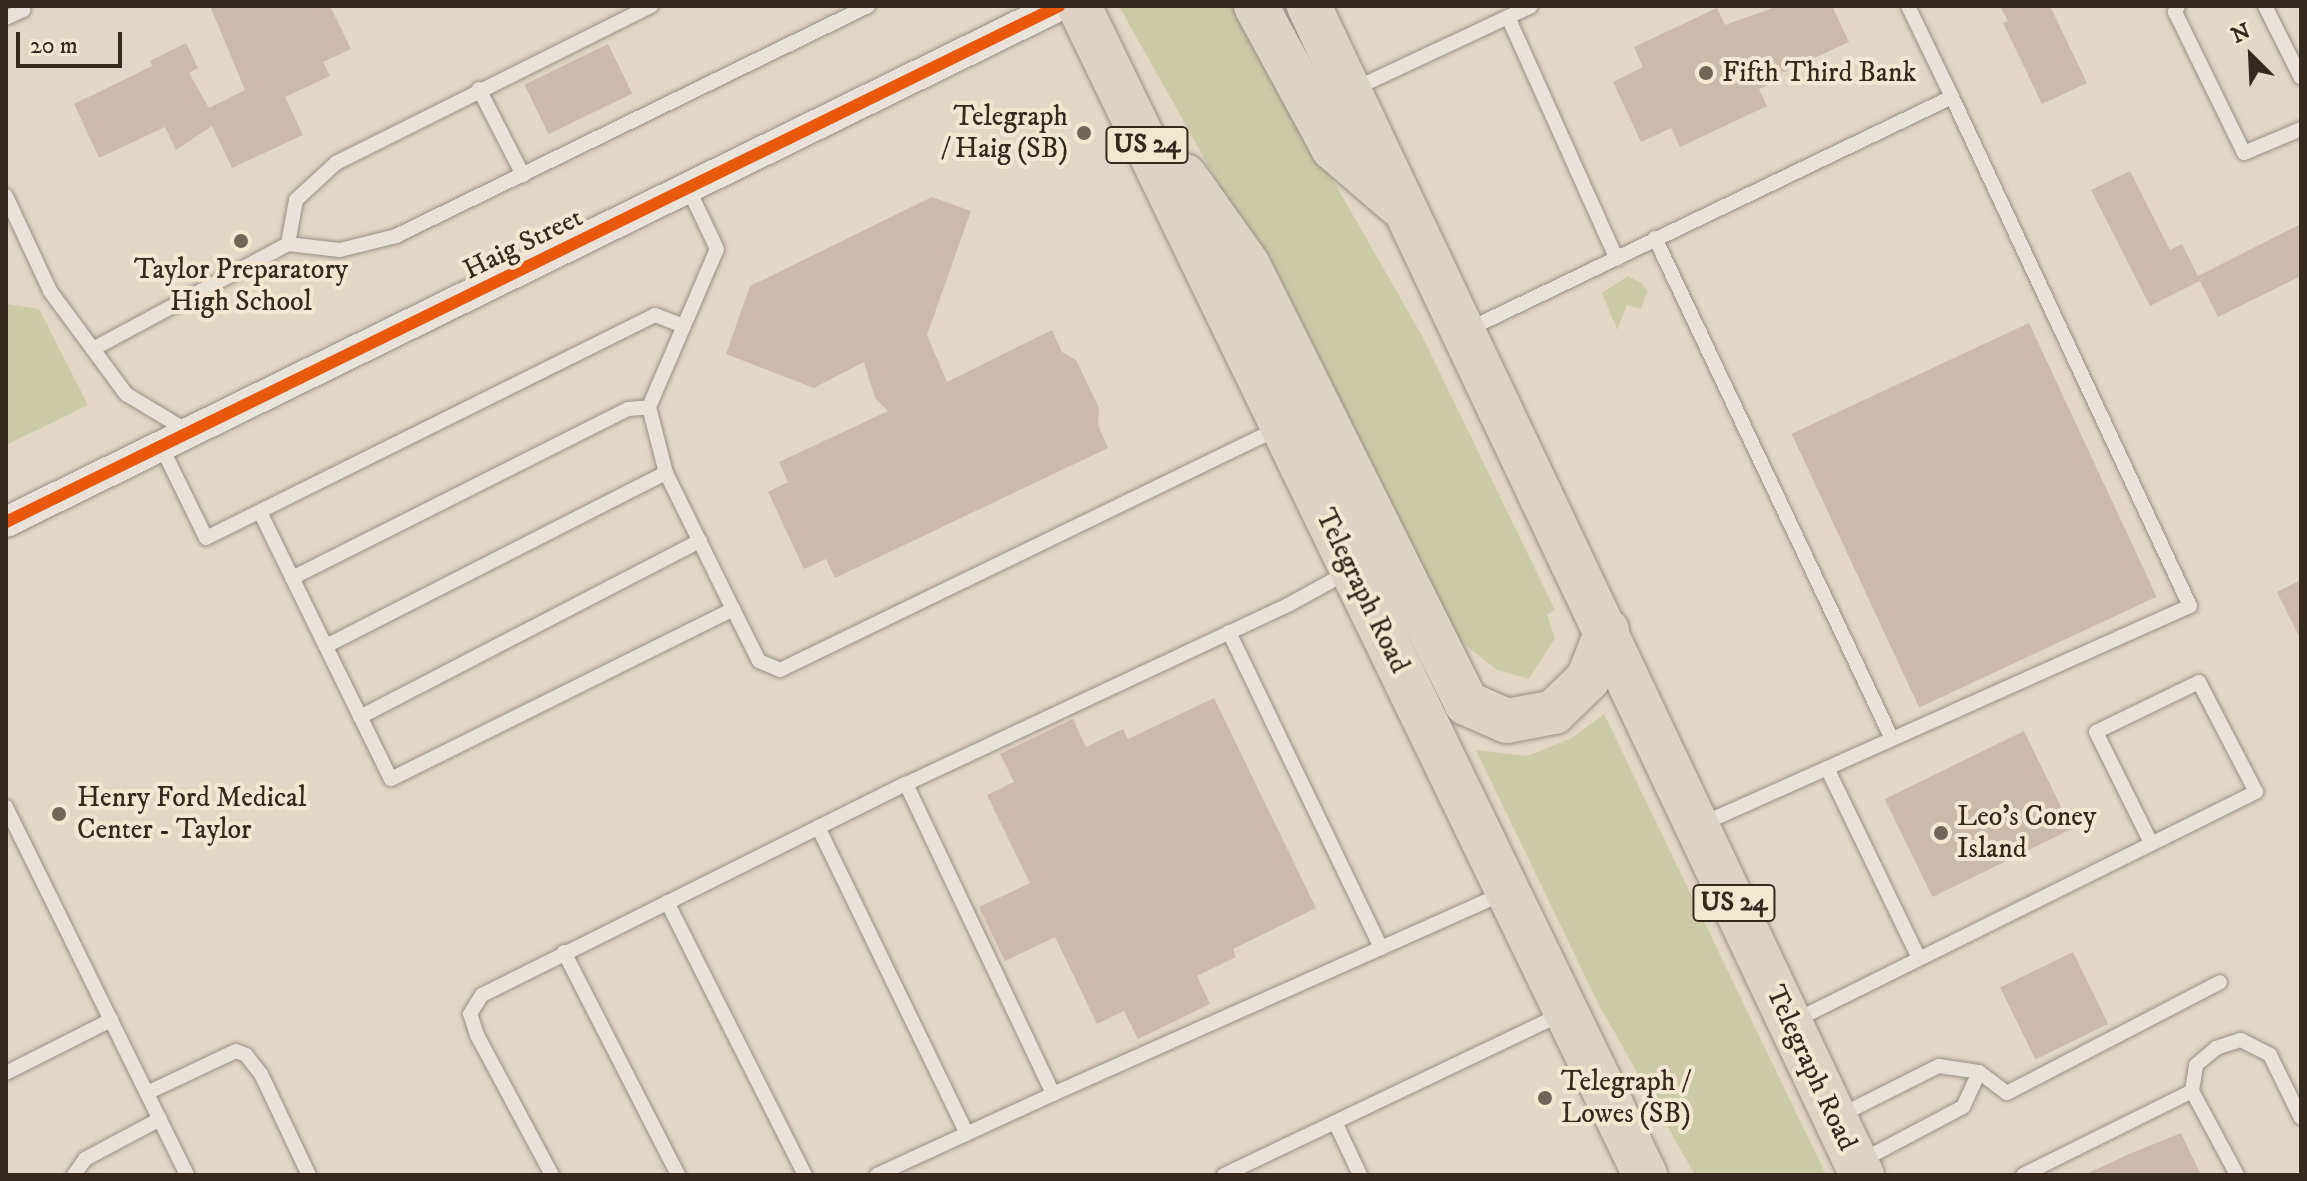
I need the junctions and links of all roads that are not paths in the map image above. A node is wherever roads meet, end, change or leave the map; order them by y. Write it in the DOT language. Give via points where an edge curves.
graph roads {
  1 [pos="651,6"];
  2 [pos="868,6"];
  3 [pos="1059,6"];
  4 [pos="1079,6"];
  5 [pos="1256,6"];
  6 [pos="1309,6"];
  7 [pos="1531,6"];
  8 [pos="1908,6"];
  9 [pos="2178,6"];
  10 [pos="2265,6"];
  11 [pos="22,8"];
  12 [pos="1508,17"];
  13 [pos="6,18"];
  14 [pos="1108,66"];
  15 [pos="2301,78"];
  16 [pos="479,89"];
  17 [pos="1350,91"];
  18 [pos="1952,97"];
  19 [pos="2301,129"];
  20 [pos="523,175"];
  21 [pos="689,190"];
  22 [pos="6,196"];
  23 [pos="1412,216"];
  24 [pos="1655,238"];
  25 [pos="288,244"];
  26 [pos="1617,259"];
  27 [pos="684,326"];
  28 [pos="1463,331"];
  29 [pos="93,349"];
  30 [pos="649,407"];
  31 [pos="1283,426"];
  32 [pos="189,433"];
  33 [pos="161,446"];
  34 [pos="666,473"];
  35 [pos="260,512"];
  36 [pos="6,522"];
  37 [pos="700,541"];
  38 [pos="1352,569"];
  39 [pos="292,578"];
  40 [pos="733,609"];
  41 [pos="1607,631"];
  42 [pos="1229,632"];
  43 [pos="326,646"];
  44 [pos="360,717"];
  45 [pos="1892,739"];
  46 [pos="1827,768"];
  47 [pos="906,784"];
  48 [pos="6,807"];
  49 [pos="1698,826"];
  50 [pos="818,827"];
  51 [pos="2151,843"];
  52 [pos="1508,892"];
  53 [pos="667,902"];
  54 [pos="1381,948"];
  55 [pos="564,952"];
  56 [pos="1919,958"];
  57 [pos="2220,982"];
  58 [pos="1566,1012"];
  59 [pos="111,1020"];
  60 [pos="1790,1023"];
  61 [pos="1979,1072"];
  62 [pos="6,1073"];
  63 [pos="2192,1091"];
  64 [pos="147,1093"];
  65 [pos="1053,1094"];
  66 [pos="1835,1118"];
  67 [pos="2301,1118"];
  68 [pos="160,1119"];
  69 [pos="1335,1122"];
  70 [pos="967,1134"];
  71 [pos="1645,1168"];
  72 [pos="1859,1169"];
  73 [pos="74,1175"];
  74 [pos="187,1175"];
  75 [pos="309,1175"];
  76 [pos="552,1175"];
  77 [pos="678,1175"];
  78 [pos="805,1175"];
  79 [pos="877,1175"];
  80 [pos="1224,1175"];
  81 [pos="1360,1175"];
  82 [pos="2023,1175"];
  83 [pos="2237,1175"];
  1 -- 16 [label="lane"];
  2 -- 20 [label="lane"];
  3 -- 21 [label="street, Haig Street"];
  4 -- 14 [label="main road, Telegraph Road / US 24"];
  5 -- 23 [label="main road" via="1333,148"];
  6 -- 17 [label="main road, Telegraph Road / US 24"];
  7 -- 12 [label="lane"];
  8 -- 18 [label="lane"];
  9 -- 19 [label="lane" via="2175,12 2244,153"];
  10 -- 15 [label="lane"];
  11 -- 13 [label="lane"];
  12 -- 17 [label="lane"];
  12 -- 26 [label="lane"];
  14 -- 31 [label="main road, Telegraph Road / US 24"];
  14 -- 41 [label="main road" via="1248,265 1466,703 1507,721 1554,712 1588,679"];
  16 -- 20 [label="lane"];
  16 -- 25 [label="lane" via="336,163 310,184 296,200"];
  17 -- 23 [label="main road, Telegraph Road / US 24"];
  18 -- 24 [label="lane"];
  18 -- 45 [label="lane" via="2190,606"];
  20 -- 25 [label="lane" via="373,242 340,250"];
  21 -- 27 [label="lane" via="717,249"];
  21 -- 32 [label="street, Haig Street"];
  22 -- 29 [label="lane" via="50,291"];
  23 -- 28 [label="main road, Telegraph Road / US 24"];
  24 -- 26 [label="lane"];
  24 -- 45 [label="lane"];
  25 -- 29 [label="lane"];
  26 -- 28 [label="lane"];
  27 -- 30 [label="lane"];
  27 -- 35 [label="lane" via="655,315"];
  28 -- 41 [label="main road, Telegraph Road / US 24"];
  29 -- 32 [label="lane" via="126,394"];
  30 -- 34 [label="lane"];
  30 -- 39 [label="lane" via="628,409"];
  31 -- 38 [label="main road, Telegraph Road / US 24"];
  31 -- 40 [label="lane" via="780,670 759,661"];
  32 -- 33 [label="street, Haig Street"];
  33 -- 35 [label="lane" via="206,538"];
  33 -- 36 [label="street, Haig Street"];
  34 -- 37 [label="lane"];
  34 -- 43 [label="lane"];
  35 -- 39 [label="lane"];
  37 -- 40 [label="lane"];
  37 -- 44 [label="lane"];
  38 -- 42 [label="lane"];
  38 -- 52 [label="main road, Telegraph Road / US 24"];
  39 -- 43 [label="lane"];
  40 -- 44 [label="lane" via="391,779"];
  41 -- 49 [label="main road, Telegraph Road / US 24"];
  42 -- 47 [label="lane"];
  42 -- 54 [label="lane"];
  43 -- 44 [label="lane"];
  45 -- 46 [label="lane"];
  46 -- 49 [label="lane"];
  46 -- 56 [label="lane"];
  47 -- 50 [label="lane"];
  47 -- 65 [label="lane"];
  48 -- 59 [label="lane"];
  49 -- 60 [label="main road, Telegraph Road / US 24"];
  50 -- 53 [label="lane"];
  50 -- 70 [label="lane"];
  51 -- 51 [label="lane" via="2256,792 2199,682 2096,732"];
  51 -- 56 [label="lane"];
  52 -- 54 [label="lane"];
  52 -- 58 [label="main road, Telegraph Road / US 24"];
  53 -- 55 [label="lane"];
  53 -- 78 [label="lane"];
  54 -- 65 [label="lane"];
  55 -- 76 [label="lane" via="482,995 470,1014"];
  55 -- 77 [label="lane"];
  56 -- 60 [label="lane"];
  57 -- 61 [label="lane" via="2007,1093"];
  58 -- 69 [label="lane"];
  58 -- 71 [label="main road, Telegraph Road / US 24"];
  59 -- 62 [label="lane"];
  59 -- 64 [label="lane"];
  60 -- 66 [label="main road, Telegraph Road / US 24"];
  61 -- 66 [label="lane" via="1939,1066"];
  61 -- 72 [label="lane" via="1963,1107"];
  63 -- 67 [label="lane" via="2196,1065 2216,1048 2241,1040 2270,1055"];
  63 -- 82 [label="lane"];
  63 -- 83 [label="lane"];
  64 -- 68 [label="lane"];
  64 -- 75 [label="lane" via="236,1051 246,1055 261,1074"];
  65 -- 70 [label="lane"];
  66 -- 72 [label="main road, Telegraph Road / US 24"];
  68 -- 73 [label="lane" via="85,1159"];
  68 -- 74 [label="lane"];
  69 -- 80 [label="lane"];
  69 -- 81 [label="lane"];
  70 -- 79 [label="lane"];
}
